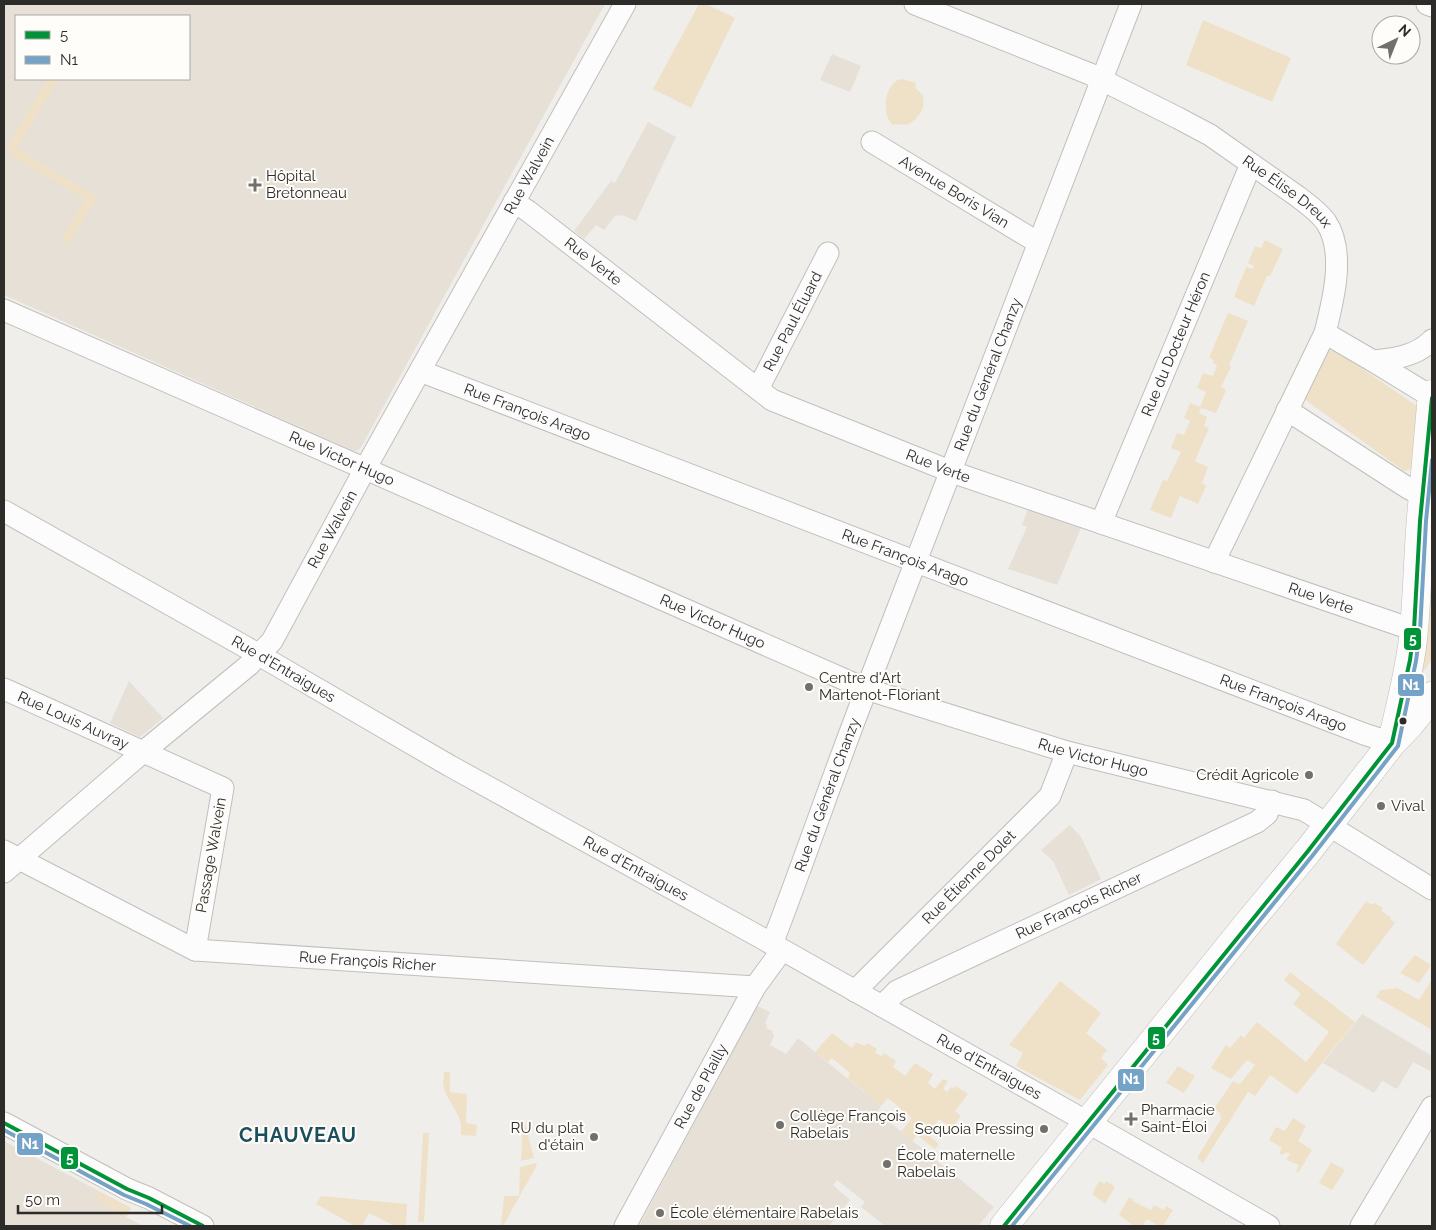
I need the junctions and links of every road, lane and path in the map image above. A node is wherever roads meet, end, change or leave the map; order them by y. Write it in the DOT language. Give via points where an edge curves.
graph roads {
  1 [pos="625,4"];
  2 [pos="916,4"];
  3 [pos="1131,4"];
  4 [pos="1427,4"];
  5 [pos="1432,6"];
  6 [pos="1101,79"];
  7 [pos="872,142"];
  8 [pos="1251,164"];
  9 [pos="514,202"];
  10 [pos="1037,242"];
  11 [pos="828,253"];
  12 [pos="4,310"];
  13 [pos="1325,333"];
  14 [pos="1432,340"];
  15 [pos="1373,360"];
  16 [pos="420,371"];
  17 [pos="758,389"];
  18 [pos="1432,396"];
  19 [pos="1287,410"];
  20 [pos="366,469"];
  21 [pos="951,472"];
  22 [pos="1428,498"];
  23 [pos="4,511"];
  24 [pos="1101,523"];
  25 [pos="917,561"];
  26 [pos="1214,562"];
  27 [pos="1414,630"];
  28 [pos="259,655"];
  29 [pos="4,689"];
  30 [pos="866,690"];
  31 [pos="1432,696"];
  32 [pos="1392,743"];
  33 [pos="143,752"];
  34 [pos="1067,752"];
  35 [pos="1272,801"];
  36 [pos="1329,826"];
  37 [pos="9,861"];
  38 [pos="1432,889"];
  39 [pos="777,946"];
  40 [pos="195,950"];
  41 [pos="755,987"];
  42 [pos="855,991"];
  43 [pos="882,1006"];
  44 [pos="1432,1107"];
  45 [pos="4,1123"];
  46 [pos="1088,1123"];
  47 [pos="1014,1223"];
  48 [pos="203,1226"];
  49 [pos="626,1226"];
  50 [pos="1269,1226"];
  51 [pos="1361,1226"];
  1 -- 9 [label="street, Rue Walvein"];
  2 -- 6 [label="street, Rue Élise Dreux"];
  3 -- 6 [label="street, Rue du Général Chanzy"];
  4 -- 5 [label="street"];
  6 -- 8 [label="street, Rue Élise Dreux" via="1210,135"];
  6 -- 10 [label="street, Rue du Général Chanzy"];
  7 -- 10 [label="street, Avenue Boris Vian"];
  8 -- 13 [label="street, Rue Élise Dreux" via="1310,206 1331,232 1336,269"];
  8 -- 24 [label="street, Rue du Docteur Héron"];
  9 -- 16 [label="street, Rue Walvein"];
  9 -- 17 [label="street, Rue Verte"];
  10 -- 21 [label="street, Rue du Général Chanzy"];
  11 -- 17 [label="street, Rue Paul Éluard"];
  12 -- 20 [label="street, Rue Victor Hugo"];
  13 -- 15 [label="street"];
  13 -- 19 [label="street, Rue Élise Dreux"];
  14 -- 15 [label="street" via="1414,352 1393,359"];
  15 -- 18 [label="street"];
  16 -- 20 [label="street, Rue Walvein"];
  16 -- 25 [label="street, Rue François Arago"];
  17 -- 21 [label="street, Rue Verte" via="772,400"];
  18 -- 22 [label="street"];
  19 -- 22 [label="street"];
  19 -- 26 [label="street, Rue Élise Dreux"];
  20 -- 28 [label="street, Rue Walvein" via="272,642"];
  20 -- 30 [label="street, Rue Victor Hugo"];
  21 -- 24 [label="street, Rue Verte"];
  21 -- 25 [label="street, Rue du Général Chanzy"];
  22 -- 27 [label="street" via="1420,521"];
  23 -- 28 [label="street, Rue d'Entraigues"];
  24 -- 26 [label="street, Rue Verte"];
  25 -- 30 [label="street, Rue du Général Chanzy"];
  25 -- 32 [label="street, Rue François Arago"];
  26 -- 27 [label="street, Rue Verte"];
  27 -- 32 [label="street"];
  28 -- 33 [label="street, Rue Walvein"];
  28 -- 39 [label="street, Rue d'Entraigues" via="450,766"];
  29 -- 33 [label="street, Rue Louis Auvray"];
  30 -- 34 [label="street, Rue Victor Hugo"];
  30 -- 39 [label="street, Rue du Général Chanzy"];
  31 -- 32 [label="street"];
  32 -- 36 [label="street"];
  33 -- 37 [label="street, Rue Walvein"];
  33 -- 40 [label="street, Passage Walvein" via="222,788"];
  34 -- 35 [label="street, Rue Victor Hugo"];
  34 -- 42 [label="street, Rue Étienne Dolet" via="1050,796"];
  35 -- 36 [label="street, Rue Victor Hugo" via="1304,810"];
  35 -- 43 [label="street, Rue François Richer" via="1267,814 1257,822 897,991"];
  36 -- 38 [label="street, Rue Victor Hugo"];
  36 -- 46 [label="street"];
  37 -- 40 [label="street, Rue François Richer"];
  39 -- 41 [label="street, Rue de Plailly"];
  39 -- 42 [label="street, Rue d'Entraigues"];
  40 -- 41 [label="street, Rue François Richer"];
  41 -- 49 [label="street, Rue de Plailly"];
  42 -- 43 [label="street, Rue d'Entraigues"];
  43 -- 46 [label="street, Rue d'Entraigues"];
  44 -- 51 [label="street"];
  45 -- 48 [label="street"];
  46 -- 47 [label="street"];
  46 -- 50 [label="street, Rue d'Entraigues"];
}
